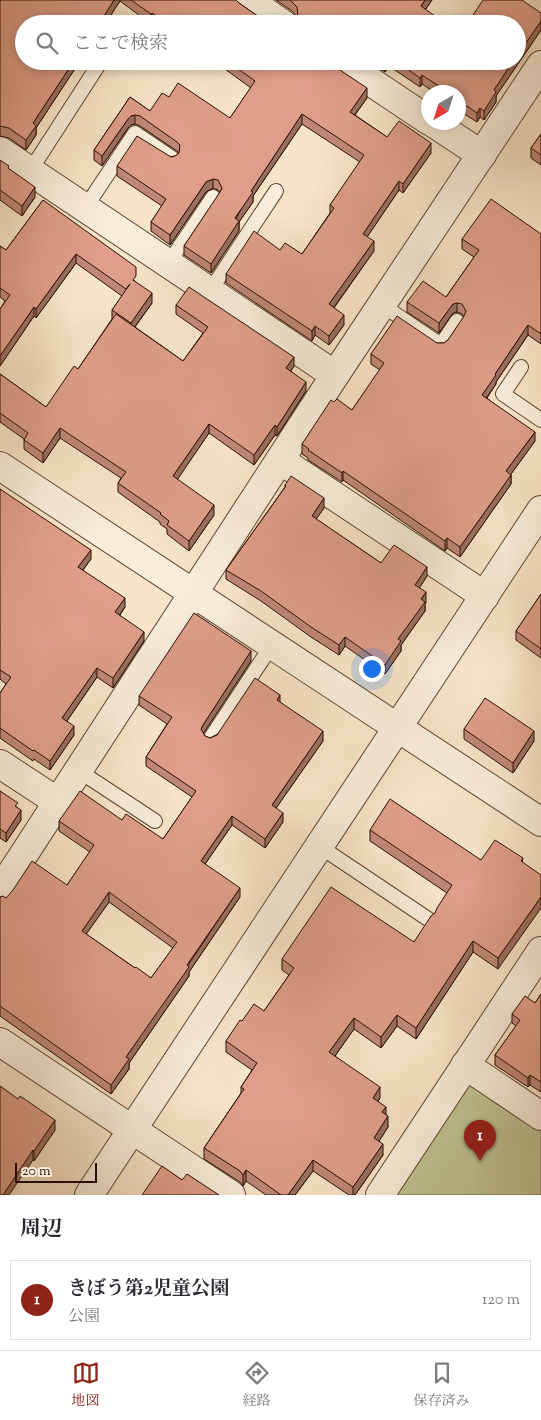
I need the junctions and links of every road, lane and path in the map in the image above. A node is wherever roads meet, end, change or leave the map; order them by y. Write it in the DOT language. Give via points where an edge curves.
graph roads {
  1 [pos="248,0"];
  2 [pos="270,15"];
  3 [pos="541,65"];
  4 [pos="95,70"];
  5 [pos="353,70"];
  6 [pos="421,115"];
  7 [pos="444,130"];
  8 [pos="0,151"];
  9 [pos="482,155"];
  10 [pos="172,158"];
  11 [pos="30,171"];
  12 [pos="276,191"];
  13 [pos="213,197"];
  14 [pos="85,208"];
  15 [pos="168,264"];
  16 [pos="210,291"];
  17 [pos="382,305"];
  18 [pos="457,321"];
  19 [pos="521,367"];
  20 [pos="335,375"];
  21 [pos="541,420"];
  22 [pos="280,460"];
  23 [pos="0,466"];
  24 [pos="541,510"];
  25 [pos="194,594"];
  26 [pos="485,596"];
  27 [pos="272,645"];
  28 [pos="398,727"];
  29 [pos="210,739"];
  30 [pos="0,764"];
  31 [pos="79,771"];
  32 [pos="58,802"];
  33 [pos="155,821"];
  34 [pos="541,822"];
  35 [pos="320,846"];
  36 [pos="0,891"];
  37 [pos="428,919"];
  38 [pos="541,951"];
  39 [pos="0,1042"];
  40 [pos="465,1065"];
  41 [pos="541,1116"];
  42 [pos="132,1128"];
  43 [pos="89,1195"];
  44 [pos="231,1195"];
  45 [pos="380,1195"];
  1 -- 2 [label="street"];
  3 -- 9 [label="street"];
  4 -- 11 [label="lane"];
  5 -- 6 [label="street"];
  7 -- 9 [label="street"];
  8 -- 11 [label="street"];
  9 -- 17 [label="street"];
  10 -- 14 [label="lane" via="134,133"];
  11 -- 14 [label="street"];
  12 -- 16 [label="lane"];
  13 -- 15 [label="lane"];
  14 -- 15 [label="street"];
  15 -- 16 [label="street"];
  16 -- 20 [label="street"];
  17 -- 18 [label="lane" via="440,345"];
  17 -- 20 [label="street"];
  19 -- 21 [label="lane" via="503,394"];
  20 -- 22 [label="street"];
  22 -- 25 [label="street"];
  22 -- 26 [label="street"];
  23 -- 25 [label="street"];
  24 -- 26 [label="street"];
  25 -- 27 [label="street"];
  25 -- 31 [label="street"];
  26 -- 28 [label="street"];
  27 -- 28 [label="street"];
  27 -- 29 [label="lane"];
  28 -- 34 [label="street"];
  28 -- 35 [label="street"];
  30 -- 32 [label="street"];
  31 -- 32 [label="street"];
  31 -- 33 [label="lane"];
  32 -- 36 [label="street"];
  35 -- 37 [label="lane"];
  35 -- 42 [label="street"];
  38 -- 40 [label="street"];
  39 -- 42 [label="street"];
  40 -- 41 [label="street"];
  40 -- 45 [label="street"];
  42 -- 43 [label="street"];
  42 -- 44 [label="street"];
}
